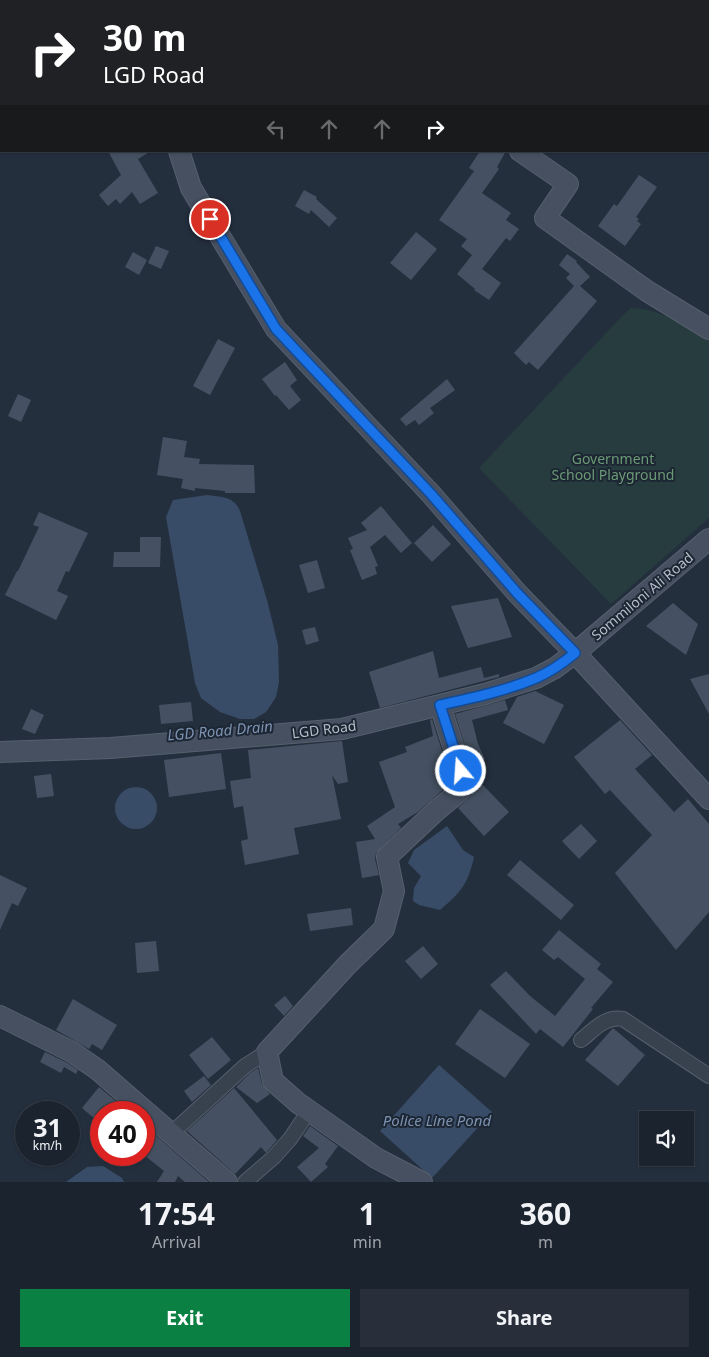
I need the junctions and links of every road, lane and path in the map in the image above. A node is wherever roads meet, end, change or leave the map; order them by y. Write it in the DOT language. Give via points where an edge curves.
graph roads {
  1 [pos="178,152"];
  2 [pos="526,155"];
  3 [pos="709,329"];
  4 [pos="709,539"];
  5 [pos="575,653"];
  6 [pos="440,705"];
  7 [pos="0,752"];
  8 [pos="709,799"];
  9 [pos="0,1016"];
  10 [pos="581,1040"];
  11 [pos="267,1052"];
  12 [pos="709,1076"];
  13 [pos="308,1111"];
  14 [pos="172,1133"];
  15 [pos="227,1182"];
  16 [pos="245,1182"];
  17 [pos="422,1182"];
  1 -- 5 [label="street" via="191,188 276,329"];
  2 -- 3 [label="street" via="568,184 545,218 647,291"];
  4 -- 5 [label="street, Sommiloni Ali Road"];
  5 -- 6 [label="street, LGD Road" via="536,678"];
  5 -- 8 [label="street"];
  6 -- 7 [label="street, LGD Road" via="342,729 111,748"];
  6 -- 11 [label="street" via="461,771 460,791 387,857 394,891 384,929"];
  9 -- 14 [label="street" via="72,1052"];
  10 -- 12 [label="street" via="605,1021 623,1019"];
  11 -- 13 [label="street" via="273,1081"];
  11 -- 14 [label="street" via="245,1066"];
  13 -- 16 [label="street" via="284,1145"];
  13 -- 17 [label="street" via="376,1158"];
  14 -- 15 [label="street"];
}
